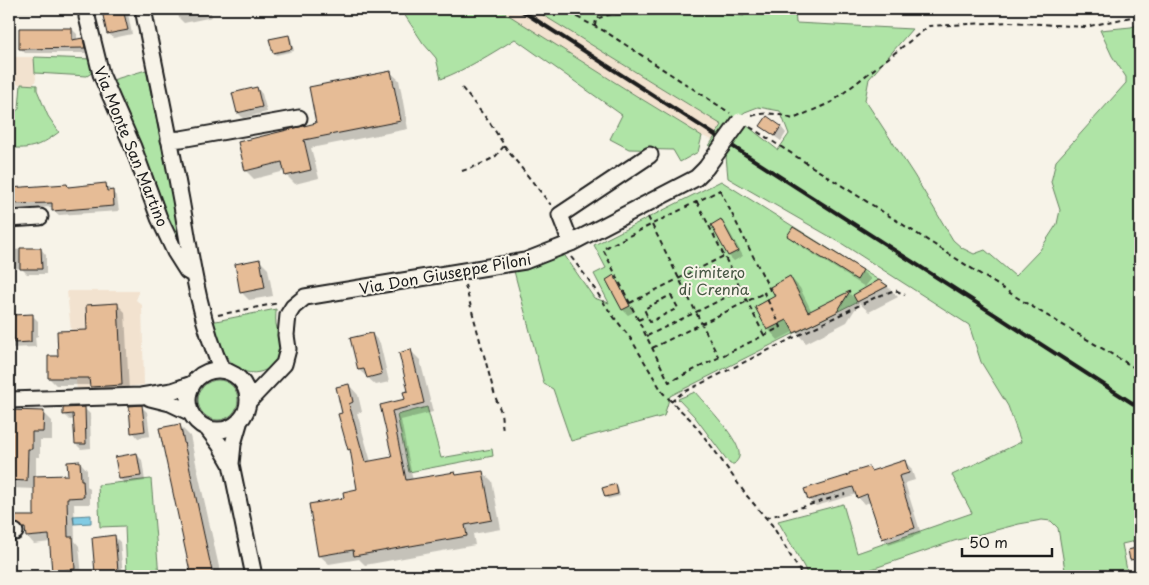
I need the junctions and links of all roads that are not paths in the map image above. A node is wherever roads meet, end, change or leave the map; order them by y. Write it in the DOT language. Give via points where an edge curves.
graph roads {
  1 [pos="87,9"];
  2 [pos="143,9"];
  3 [pos="299,118"];
  4 [pos="740,120"];
  5 [pos="169,140"];
  6 [pos="650,155"];
  7 [pos="40,217"];
  8 [pos="9,219"];
  9 [pos="568,244"];
  10 [pos="194,275"];
  11 [pos="203,317"];
  12 [pos="222,370"];
  13 [pos="280,370"];
  14 [pos="196,380"];
  15 [pos="240,380"];
  16 [pos="141,396"];
  17 [pos="9,400"];
  18 [pos="248,402"];
  19 [pos="191,413"];
  20 [pos="240,420"];
  21 [pos="207,428"];
  22 [pos="231,464"];
  23 [pos="254,576"];
  1 -- 10 [label="street, Via Monte San Martino" via="101,74 159,218 175,252"];
  2 -- 5 [label="street, Via Monte San Martino"];
  3 -- 5 [label="street"];
  4 -- 9 [label="street, Via Don Giuseppe Piloni, bridge" via="696,178"];
  5 -- 10 [label="street, Via Monte San Martino"];
  6 -- 9 [label="street" via="560,215"];
  7 -- 8 [label="street"];
  9 -- 13 [label="street, Via Don Giuseppe Piloni" via="525,261 305,297 288,316 288,349"];
  10 -- 11 [label="street, Via Monte San Martino"];
  11 -- 12 [label="street, Via Monte San Martino"];
  11 -- 14 [label="street, Via Monte San Martino" via="206,357"];
  12 -- 14 [label="street" via="207,372"];
  12 -- 15 [label="street"];
  13 -- 15 [label="street"];
  13 -- 18 [label="street"];
  14 -- 16 [label="street" via="172,391"];
  14 -- 19 [label="street" via="188,394"];
  15 -- 18 [label="street" via="245,386"];
  16 -- 17 [label="street"];
  16 -- 19 [label="street" via="170,403"];
  18 -- 20 [label="street"];
  19 -- 21 [label="street"];
  20 -- 21 [label="street" via="225,429"];
  20 -- 22 [label="street"];
  21 -- 22 [label="street"];
  22 -- 23 [label="street"];
}
